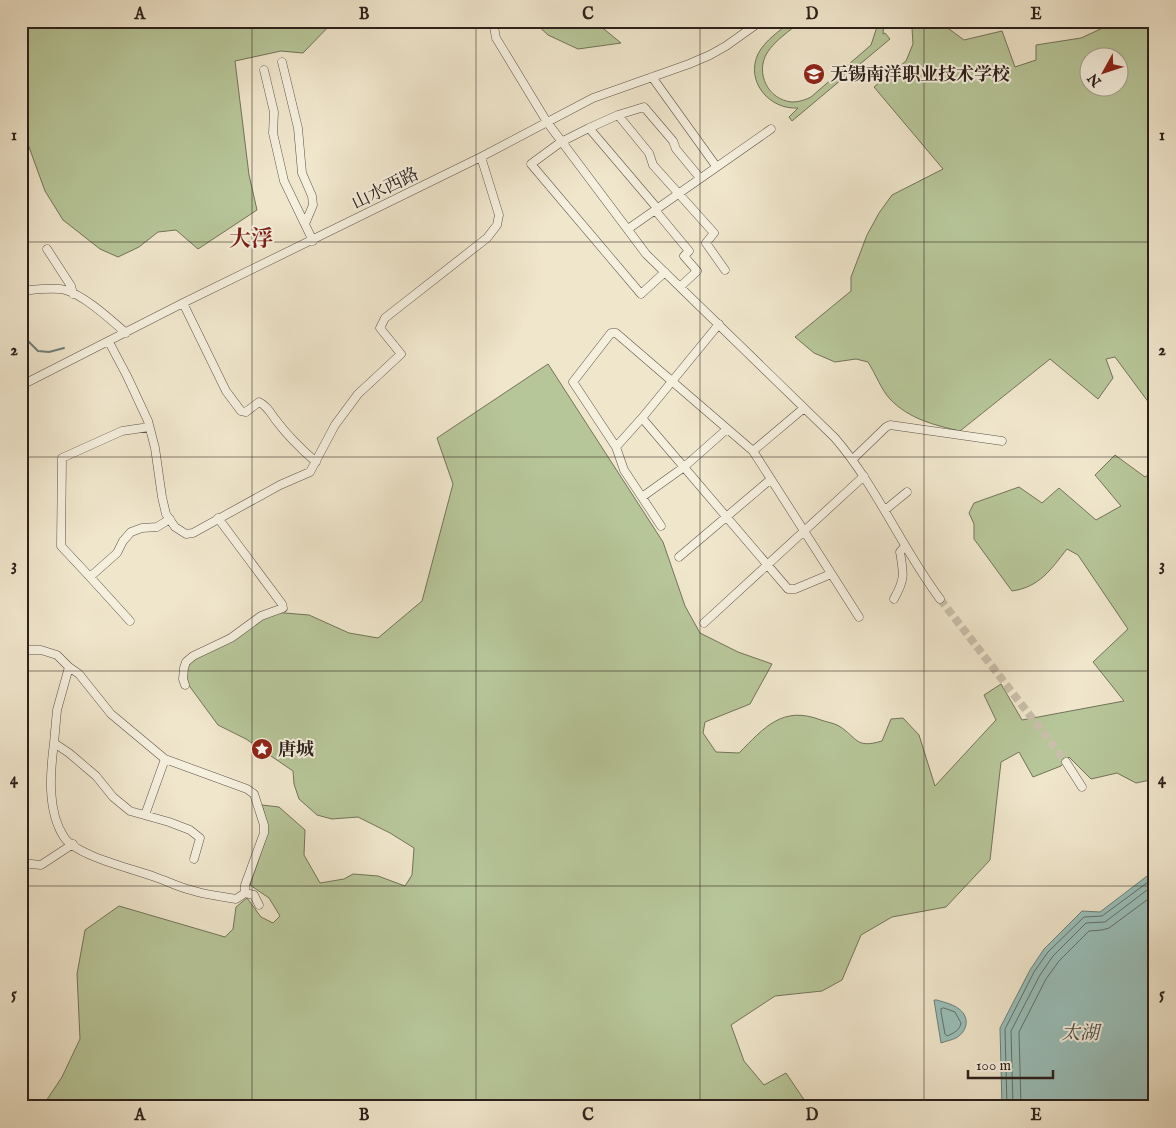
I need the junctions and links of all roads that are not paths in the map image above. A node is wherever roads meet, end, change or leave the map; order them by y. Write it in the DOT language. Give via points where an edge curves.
graph roads {
  1 [pos="493,21"];
  2 [pos="761,21"];
  3 [pos="282,62"];
  4 [pos="264,70"];
  5 [pos="652,77"];
  6 [pos="618,116"];
  7 [pos="547,122"];
  8 [pos="589,128"];
  9 [pos="771,129"];
  10 [pos="561,142"];
  11 [pos="481,157"];
  12 [pos="716,166"];
  13 [pos="700,178"];
  14 [pos="678,193"];
  15 [pos="656,209"];
  16 [pos="305,224"];
  17 [pos="628,229"];
  18 [pos="313,241"];
  19 [pos="47,249"];
  20 [pos="725,270"];
  21 [pos="665,272"];
  22 [pos="680,287"];
  23 [pos="21,291"];
  24 [pos="73,294"];
  25 [pos="183,303"];
  26 [pos="719,324"];
  27 [pos="126,333"];
  28 [pos="109,342"];
  29 [pos="672,381"];
  30 [pos="21,384"];
  31 [pos="804,408"];
  32 [pos="642,418"];
  33 [pos="150,427"];
  34 [pos="728,429"];
  35 [pos="1002,441"];
  36 [pos="616,446"];
  37 [pos="752,451"];
  38 [pos="852,459"];
  39 [pos="316,462"];
  40 [pos="684,467"];
  41 [pos="864,476"];
  42 [pos="771,479"];
  43 [pos="907,492"];
  44 [pos="642,497"];
  45 [pos="885,510"];
  46 [pos="728,517"];
  47 [pos="218,518"];
  48 [pos="170,519"];
  49 [pos="661,526"];
  50 [pos="804,531"];
  51 [pos="905,546"];
  52 [pos="679,557"];
  53 [pos="768,565"];
  54 [pos="831,574"];
  55 [pos="90,577"];
  56 [pos="894,599"];
  57 [pos="940,599"];
  58 [pos="859,617"];
  59 [pos="130,621"];
  60 [pos="704,623"];
  61 [pos="21,650"];
  62 [pos="68,667"];
  63 [pos="185,685"];
  64 [pos="54,743"];
  65 [pos="165,759"];
  66 [pos="1066,762"];
  67 [pos="1082,787"];
  68 [pos="145,815"];
  69 [pos="73,844"];
  70 [pos="194,859"];
  71 [pos="21,863"];
  72 [pos="245,893"];
  73 [pos="259,905"];
  1 -- 7 [label="street" via="496,38"];
  2 -- 5 [label="street, 山水西路" via="710,55"];
  3 -- 16 [label="street" via="298,128 302,173 312,196 313,205"];
  4 -- 16 [label="street" via="284,182"];
  5 -- 7 [label="street, 山水西路" via="593,98"];
  5 -- 12 [label="street"];
  6 -- 8 [label="street"];
  6 -- 13 [label="street" via="644,107"];
  6 -- 14 [label="street" via="649,153 653,165"];
  7 -- 10 [label="street"];
  7 -- 11 [label="street, 山水西路"];
  8 -- 10 [label="street"];
  8 -- 15 [label="street"];
  9 -- 12 [label="street"];
  10 -- 17 [label="street"];
  10 -- 21 [label="street" via="531,164 641,294"];
  11 -- 18 [label="street, 山水西路"];
  11 -- 39 [label="street" via="499,215 497,225 487,238 385,318 380,328 401,354 358,394 335,425"];
  12 -- 13 [label="street"];
  13 -- 14 [label="street"];
  14 -- 15 [label="street"];
  14 -- 20 [label="street" via="714,233 706,243"];
  15 -- 17 [label="street"];
  15 -- 22 [label="street" via="689,251 684,256 697,271"];
  16 -- 18 [label="street"];
  17 -- 21 [label="street" via="646,254"];
  18 -- 25 [label="street, 山水西路"];
  19 -- 24 [label="street"];
  21 -- 22 [label="street"];
  22 -- 26 [label="street"];
  23 -- 24 [label="street" via="64,290"];
  24 -- 27 [label="street" via="106,315"];
  25 -- 27 [label="street, 山水西路"];
  25 -- 39 [label="street" via="226,391 241,411 246,412 260,402 265,405"];
  26 -- 29 [label="street"];
  26 -- 31 [label="street"];
  27 -- 28 [label="street, 山水西路"];
  28 -- 30 [label="street, 山水西路"];
  28 -- 33 [label="street"];
  29 -- 32 [label="street"];
  29 -- 34 [label="street"];
  29 -- 36 [label="street" via="616,333 611,333 573,381"];
  31 -- 37 [label="street"];
  31 -- 38 [label="street"];
  32 -- 36 [label="street"];
  32 -- 40 [label="street"];
  33 -- 48 [label="street" via="162,497"];
  33 -- 55 [label="street" via="122,431 62,458 61,546"];
  34 -- 37 [label="street"];
  34 -- 40 [label="street"];
  35 -- 38 [label="street" via="890,425"];
  36 -- 44 [label="street" via="624,470"];
  37 -- 42 [label="street"];
  38 -- 41 [label="street"];
  39 -- 47 [label="street" via="310,472 280,484"];
  40 -- 44 [label="street"];
  40 -- 46 [label="street"];
  41 -- 45 [label="street"];
  41 -- 50 [label="street"];
  42 -- 46 [label="street"];
  42 -- 50 [label="street"];
  43 -- 45 [label="street"];
  44 -- 49 [label="street"];
  45 -- 51 [label="street"];
  46 -- 52 [label="street"];
  46 -- 53 [label="street"];
  47 -- 48 [label="street" via="186,534"];
  47 -- 63 [label="street" via="282,608 261,616 231,638 193,656 184,668"];
  48 -- 55 [label="street" via="157,527 131,532 117,553"];
  50 -- 53 [label="street"];
  50 -- 54 [label="street"];
  51 -- 56 [label="street" via="900,552 902,583"];
  51 -- 57 [label="street"];
  53 -- 54 [label="street" via="788,589"];
  53 -- 60 [label="street"];
  54 -- 58 [label="street"];
  55 -- 59 [label="street"];
  61 -- 62 [label="street" via="41,650 57,655"];
  62 -- 64 [label="street" via="57,710"];
  62 -- 65 [label="street" via="79,674 111,714"];
  64 -- 68 [label="street" via="96,776 119,802"];
  64 -- 69 [label="street" via="51,791 56,822 65,839"];
  65 -- 68 [label="street"];
  65 -- 72 [label="street" via="254,794 264,833"];
  66 -- 67 [label="street"];
  68 -- 70 [label="street" via="190,830 200,838"];
  69 -- 71 [label="street" via="41,865"];
  69 -- 72 [label="street" via="106,862 192,891 236,899"];
  72 -- 73 [label="street" via="254,895"];
}
